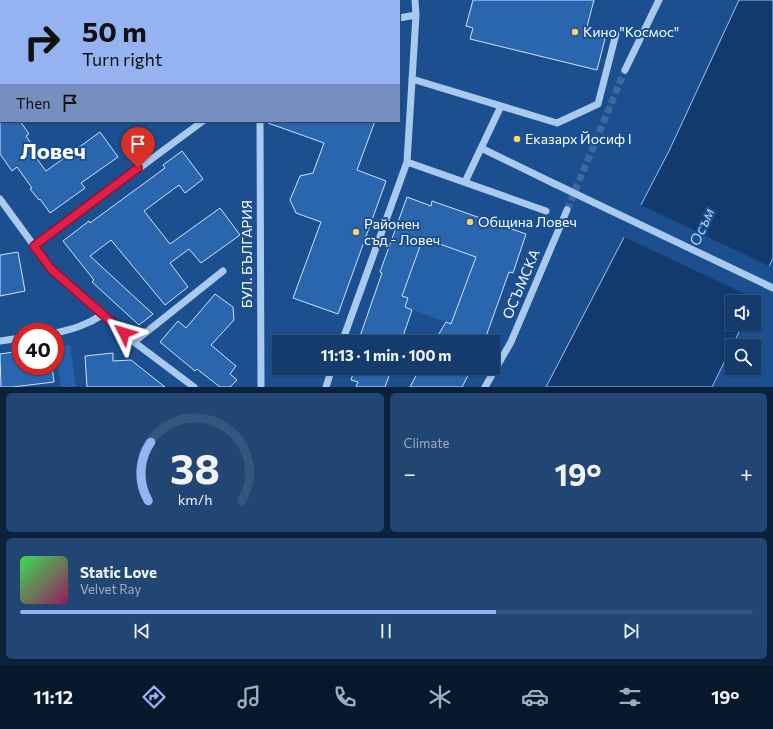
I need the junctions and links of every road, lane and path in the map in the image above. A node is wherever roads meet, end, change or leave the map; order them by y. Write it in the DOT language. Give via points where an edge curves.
graph roads {
  1 [pos="415,0"];
  2 [pos="659,0"];
  3 [pos="416,15"];
  4 [pos="400,18"];
  5 [pos="616,34"];
  6 [pos="625,70"];
  7 [pos="412,79"];
  8 [pos="501,106"];
  9 [pos="202,122"];
  10 [pos="260,122"];
  11 [pos="481,148"];
  12 [pos="407,162"];
  13 [pos="465,182"];
  14 [pos="0,198"];
  15 [pos="567,210"];
  16 [pos="546,211"];
  17 [pos="34,246"];
  18 [pos="223,271"];
  19 [pos="773,288"];
  20 [pos="102,315"];
  21 [pos="64,330"];
  22 [pos="345,335"];
  23 [pos="12,339"];
  24 [pos="0,340"];
  25 [pos="134,342"];
  26 [pos="330,375"];
  27 [pos="194,387"];
  28 [pos="261,387"];
  29 [pos="326,387"];
  30 [pos="485,387"];
  1 -- 3 [label="street"];
  2 -- 6 [label="street"];
  3 -- 4 [label="street"];
  3 -- 7 [label="street"];
  5 -- 8 [label="street" via="598,104 557,123"];
  7 -- 8 [label="street"];
  7 -- 12 [label="street"];
  8 -- 11 [label="street"];
  9 -- 17 [label="street"];
  10 -- 28 [label="street, БУЛ. БЪЛГАРИЯ"];
  11 -- 13 [label="street"];
  11 -- 19 [label="street, bridge"];
  12 -- 13 [label="street"];
  12 -- 22 [label="street"];
  13 -- 16 [label="street"];
  14 -- 17 [label="street"];
  15 -- 30 [label="street, ОСЪМСКА" via="511,342"];
  17 -- 20 [label="street" via="51,269"];
  18 -- 25 [label="street"];
  20 -- 21 [label="street" via="91,323"];
  20 -- 25 [label="street"];
  23 -- 24 [label="street"];
  25 -- 27 [label="street"];
  26 -- 29 [label="street"];
}
